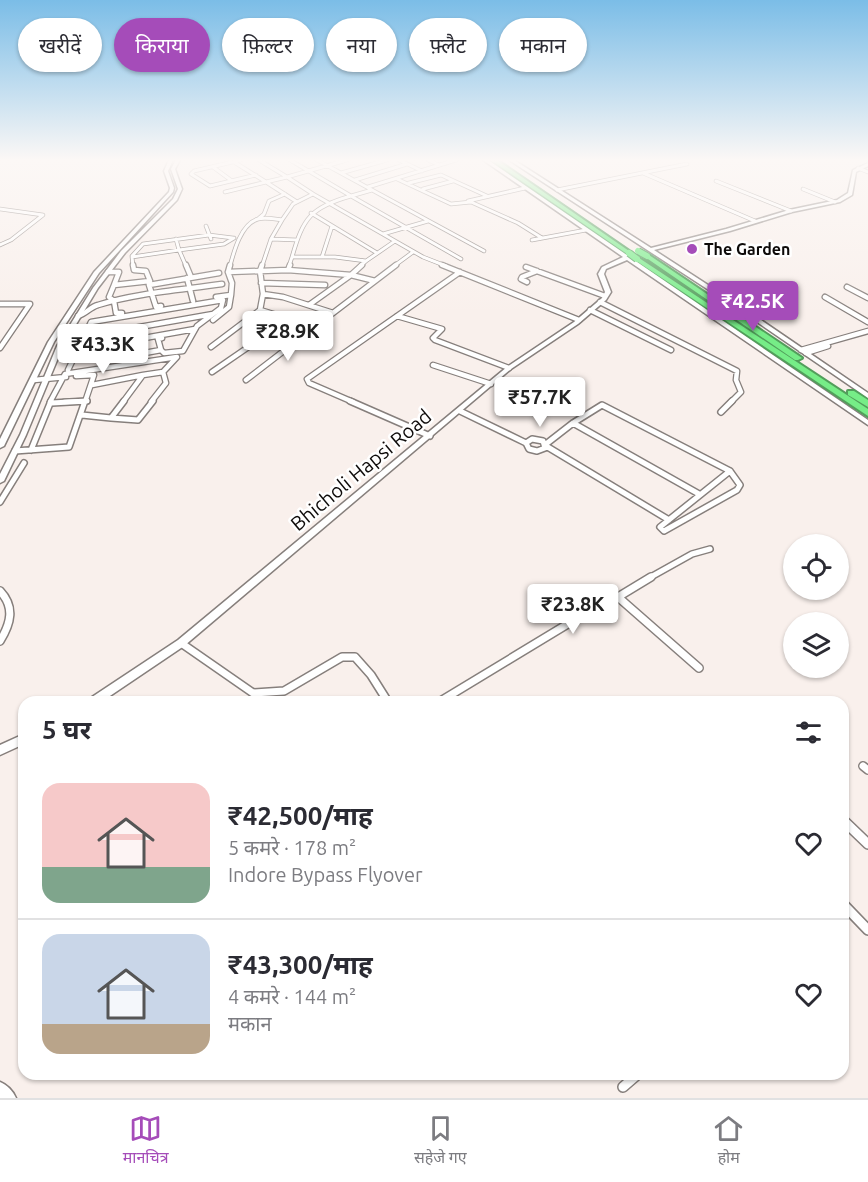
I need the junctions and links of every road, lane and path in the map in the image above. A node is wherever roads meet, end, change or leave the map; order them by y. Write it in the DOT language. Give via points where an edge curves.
graph roads {
  1 [pos="16,211"];
  2 [pos="153,211"];
  3 [pos="164,211"];
  4 [pos="265,211"];
  5 [pos="289,211"];
  6 [pos="343,211"];
  7 [pos="378,211"];
  8 [pos="410,211"];
  9 [pos="491,211"];
  10 [pos="559,211"];
  11 [pos="569,211"];
  12 [pos="579,211"];
  13 [pos="590,211"];
  14 [pos="732,211"];
  15 [pos="791,211"];
  16 [pos="311,213"];
  17 [pos="257,219"];
  18 [pos="282,220"];
  19 [pos="428,221"];
  20 [pos="755,221"];
  21 [pos="206,226"];
  22 [pos="332,226"];
  23 [pos="407,228"];
  24 [pos="586,230"];
  25 [pos="383,234"];
  26 [pos="209,235"];
  27 [pos="241,237"];
  28 [pos="233,238"];
  29 [pos="542,238"];
  30 [pos="176,239"];
  31 [pos="271,240"];
  32 [pos="297,240"];
  33 [pos="532,240"];
  34 [pos="394,241"];
  35 [pos="0,245"];
  36 [pos="214,245"];
  37 [pos="179,250"];
  38 [pos="649,250"];
  39 [pos="484,251"];
  40 [pos="412,252"];
  41 [pos="377,253"];
  42 [pos="292,256"];
  43 [pos="132,257"];
  44 [pos="322,257"];
  45 [pos="626,258"];
  46 [pos="461,259"];
  47 [pos="366,261"];
  48 [pos="526,267"];
  49 [pos="288,270"];
  50 [pos="260,271"];
  51 [pos="537,271"];
  52 [pos="108,272"];
  53 [pos="228,272"];
  54 [pos="460,272"];
  55 [pos="219,273"];
  56 [pos="351,275"];
  57 [pos="513,275"];
  58 [pos="189,278"];
  59 [pos="522,279"];
  60 [pos="375,281"];
  61 [pos="527,282"];
  62 [pos="149,283"];
  63 [pos="261,283"];
  64 [pos="222,284"];
  65 [pos="114,285"];
  66 [pos="325,285"];
  67 [pos="847,287"];
  68 [pos="190,289"];
  69 [pos="262,294"];
  70 [pos="231,295"];
  71 [pos="153,296"];
  72 [pos="825,297"];
  73 [pos="868,298"];
  74 [pos="603,299"];
  75 [pos="114,301"];
  76 [pos="194,301"];
  77 [pos="0,304"];
  78 [pos="309,305"];
  79 [pos="156,307"];
  80 [pos="170,308"];
  81 [pos="260,310"];
  82 [pos="590,310"];
  83 [pos="333,313"];
  84 [pos="214,314"];
  85 [pos="78,316"];
  86 [pos="397,316"];
  87 [pos="289,319"];
  88 [pos="579,320"];
  89 [pos="174,321"];
  90 [pos="868,322"];
  91 [pos="140,327"];
  92 [pos="202,327"];
  93 [pos="316,327"];
  94 [pos="194,331"];
  95 [pos="868,332"];
  96 [pos="83,337"];
  97 [pos="142,338"];
  98 [pos="158,339"];
  99 [pos="211,347"];
  100 [pos="0,348"];
  101 [pos="99,348"];
  102 [pos="58,350"];
  103 [pos="77,350"];
  104 [pos="161,350"];
  105 [pos="671,350"];
  106 [pos="802,354"];
  107 [pos="100,361"];
  108 [pos="433,365"];
  109 [pos="509,368"];
  110 [pos="163,372"];
  111 [pos="212,372"];
  112 [pos="143,375"];
  113 [pos="63,377"];
  114 [pos="47,379"];
  115 [pos="34,380"];
  116 [pos="246,380"];
  117 [pos="491,384"];
  118 [pos="92,385"];
  119 [pos="860,393"];
  120 [pos="834,394"];
  121 [pos="87,401"];
  122 [pos="52,404"];
  123 [pos="868,404"];
  124 [pos="460,411"];
  125 [pos="721,412"];
  126 [pos="868,413"];
  127 [pos="82,415"];
  128 [pos="111,418"];
  129 [pos="573,423"];
  130 [pos="868,423"];
  131 [pos="430,436"];
  132 [pos="526,443"];
  133 [pos="546,445"];
  134 [pos="0,446"];
  135 [pos="31,450"];
  136 [pos="15,451"];
  137 [pos="24,463"];
  138 [pos="730,471"];
  139 [pos="0,481"];
  140 [pos="699,494"];
  141 [pos="0,502"];
  142 [pos="669,520"];
  143 [pos="710,549"];
  144 [pos="0,591"];
  145 [pos="618,597"];
  146 [pos="0,641"];
  147 [pos="181,643"];
  148 [pos="699,668"];
  149 [pos="102,696"];
  150 [pos="383,696"];
  151 [pos="449,696"];
  152 [pos="18,742"];
  153 [pos="0,750"];
  154 [pos="849,826"];
  155 [pos="868,844"];
  156 [pos="849,910"];
  157 [pos="868,930"];
  158 [pos="631,1080"];
  159 [pos="623,1087"];
  160 [pos="0,1089"];
  161 [pos="9,1098"];
  1 -- 35 [label="street" via="44,215"];
  2 -- 115 [label="street" via="97,272 51,342"];
  3 -- 52 [label="street"];
  4 -- 17 [label="street"];
  5 -- 18 [label="street"];
  6 -- 25 [label="street"];
  7 -- 23 [label="street"];
  8 -- 19 [label="street"];
  9 -- 29 [label="street"];
  10 -- 24 [label="street"];
  11 -- 120 [label="highway, bridge"];
  12 -- 106 [label="highway, bridge"];
  13 -- 38 [label="street"];
  14 -- 20 [label="street"];
  15 -- 20 [label="street"];
  16 -- 22 [label="street"];
  16 -- 32 [label="street"];
  17 -- 18 [label="street"];
  17 -- 27 [label="street"];
  18 -- 31 [label="street"];
  19 -- 23 [label="street"];
  19 -- 39 [label="street"];
  20 -- 38 [label="street"];
  21 -- 26 [label="street"];
  22 -- 41 [label="street"];
  22 -- 44 [label="street"];
  23 -- 25 [label="street"];
  23 -- 46 [label="street"];
  24 -- 29 [label="street"];
  24 -- 45 [label="street"];
  25 -- 34 [label="street"];
  26 -- 28 [label="street"];
  26 -- 30 [label="street"];
  26 -- 36 [label="street"];
  27 -- 28 [label="street"];
  27 -- 53 [label="street"];
  28 -- 36 [label="street"];
  29 -- 33 [label="street"];
  30 -- 37 [label="street"];
  30 -- 43 [label="street" via="143,244"];
  31 -- 32 [label="street"];
  31 -- 50 [label="street"];
  32 -- 42 [label="street"];
  34 -- 40 [label="street"];
  34 -- 41 [label="street"];
  36 -- 37 [label="street"];
  37 -- 43 [label="street"];
  37 -- 58 [label="street"];
  38 -- 106 [label="street"];
  40 -- 54 [label="street"];
  40 -- 60 [label="street"];
  41 -- 47 [label="street"];
  42 -- 44 [label="street"];
  42 -- 49 [label="street"];
  43 -- 62 [label="street" via="134,270 146,271"];
  44 -- 47 [label="street"];
  45 -- 74 [label="street" via="604,268 601,274 608,292"];
  45 -- 120 [label="street"];
  47 -- 56 [label="street"];
  48 -- 51 [label="street"];
  49 -- 50 [label="street"];
  49 -- 56 [label="street"];
  50 -- 53 [label="street"];
  50 -- 63 [label="street"];
  51 -- 59 [label="street"];
  51 -- 74 [label="street"];
  52 -- 65 [label="street" via="119,272"];
  52 -- 85 [label="street"];
  53 -- 70 [label="street"];
  54 -- 86 [label="street"];
  54 -- 88 [label="street"];
  55 -- 58 [label="street"];
  56 -- 60 [label="street"];
  56 -- 78 [label="street"];
  57 -- 59 [label="street"];
  58 -- 62 [label="street"];
  58 -- 68 [label="street"];
  59 -- 61 [label="street"];
  60 -- 83 [label="street"];
  62 -- 65 [label="street"];
  62 -- 71 [label="street"];
  63 -- 66 [label="street"];
  63 -- 69 [label="street"];
  64 -- 68 [label="street"];
  65 -- 75 [label="street" via="109,297"];
  67 -- 73 [label="street"];
  68 -- 71 [label="street"];
  68 -- 76 [label="street"];
  69 -- 78 [label="street"];
  69 -- 81 [label="street"];
  70 -- 76 [label="street"];
  70 -- 92 [label="street" via="229,307"];
  71 -- 75 [label="street"];
  71 -- 79 [label="street"];
  72 -- 90 [label="street"];
  74 -- 82 [label="street, Bhicholi Hapsi Road"];
  74 -- 125 [label="street" via="737,371 741,392"];
  75 -- 79 [label="street" via="117,314"];
  75 -- 85 [label="street" via="94,306"];
  76 -- 79 [label="street"];
  77 -- 100 [label="street" via="30,304"];
  78 -- 83 [label="street"];
  80 -- 84 [label="street" via="223,300"];
  80 -- 89 [label="street"];
  80 -- 96 [label="street" via="94,321"];
  81 -- 87 [label="street"];
  81 -- 99 [label="street"];
  82 -- 88 [label="street, Bhicholi Hapsi Road"];
  82 -- 105 [label="street"];
  83 -- 93 [label="street"];
  84 -- 89 [label="street"];
  84 -- 94 [label="street"];
  85 -- 102 [label="street"];
  86 -- 109 [label="street" via="442,329 435,340"];
  86 -- 131 [label="street" via="307,379"];
  87 -- 93 [label="street"];
  87 -- 111 [label="street"];
  88 -- 109 [label="street, Bhicholi Hapsi Road"];
  89 -- 91 [label="street"];
  91 -- 96 [label="street"];
  91 -- 97 [label="street"];
  93 -- 116 [label="street"];
  94 -- 97 [label="street"];
  94 -- 98 [label="street"];
  94 -- 104 [label="street" via="183,351 167,354"];
  95 -- 106 [label="street"];
  96 -- 103 [label="street"];
  97 -- 101 [label="street"];
  98 -- 101 [label="street"];
  98 -- 104 [label="street"];
  101 -- 103 [label="street"];
  101 -- 107 [label="street"];
  102 -- 103 [label="street"];
  102 -- 114 [label="street"];
  103 -- 107 [label="street" via="68,370 97,365"];
  104 -- 107 [label="street"];
  106 -- 119 [label="highway"];
  108 -- 117 [label="street"];
  109 -- 117 [label="street, Bhicholi Hapsi Road"];
  110 -- 112 [label="street"];
  110 -- 113 [label="street" via="177,356"];
  110 -- 128 [label="street" via="166,383 139,419"];
  112 -- 118 [label="street"];
  112 -- 128 [label="street"];
  113 -- 114 [label="street"];
  113 -- 118 [label="street" via="94,375"];
  113 -- 122 [label="street"];
  114 -- 115 [label="street"];
  114 -- 136 [label="street"];
  115 -- 134 [label="street"];
  117 -- 124 [label="street, Bhicholi Hapsi Road"];
  118 -- 121 [label="street"];
  119 -- 123 [label="highway"];
  120 -- 126 [label="highway"];
  120 -- 130 [label="street"];
  121 -- 122 [label="street"];
  121 -- 127 [label="street"];
  122 -- 135 [label="street"];
  124 -- 131 [label="street, Bhicholi Hapsi Road"];
  124 -- 132 [label="street"];
  127 -- 128 [label="street"];
  127 -- 135 [label="street" via="68,447"];
  129 -- 133 [label="street"];
  129 -- 138 [label="street" via="599,406 607,406"];
  129 -- 140 [label="street"];
  131 -- 147 [label="street, Bhicholi Hapsi Road"];
  132 -- 133 [label="street" via="538,439"];
  132 -- 133 [label="street" via="534,451"];
  133 -- 142 [label="street"];
  135 -- 136 [label="street"];
  136 -- 139 [label="street"];
  137 -- 141 [label="street"];
  138 -- 140 [label="street"];
  138 -- 142 [label="street" via="740,485 737,490 665,530 660,529"];
  140 -- 142 [label="street"];
  143 -- 145 [label="street" via="689,556"];
  144 -- 146 [label="street" via="7,597 12,615 9,629"];
  145 -- 148 [label="street"];
  145 -- 151 [label="street"];
  147 -- 149 [label="street, Bhicholi Hapsi Road"];
  147 -- 150 [label="street" via="253,693 284,691 342,657 355,657"];
  152 -- 153 [label="street"];
  154 -- 155 [label="street"];
  156 -- 157 [label="street"];
  158 -- 159 [label="street"];
  160 -- 161 [label="street"];
}
